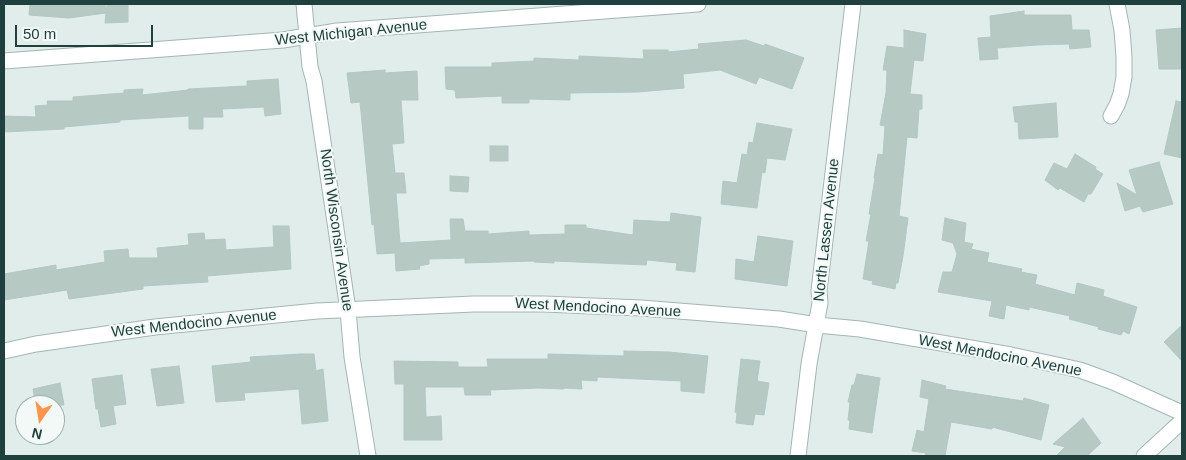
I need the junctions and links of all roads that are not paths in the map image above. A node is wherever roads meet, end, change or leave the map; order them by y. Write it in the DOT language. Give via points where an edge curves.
graph roads {
  1 [pos="304,4"];
  2 [pos="698,4"];
  3 [pos="853,4"];
  4 [pos="1117,4"];
  5 [pos="307,36"];
  6 [pos="4,61"];
  7 [pos="1111,116"];
  8 [pos="348,310"];
  9 [pos="817,325"];
  10 [pos="4,351"];
  11 [pos="1182,413"];
  12 [pos="1182,421"];
  13 [pos="368,456"];
  14 [pos="798,456"];
  15 [pos="1144,456"];
  1 -- 5 [label="street, North Wisconsin Avenue"];
  2 -- 5 [label="street, West Michigan Avenue" via="337,31"];
  3 -- 9 [label="street, North Lassen Avenue"];
  4 -- 7 [label="street" via="1124,77 1121,94"];
  5 -- 6 [label="street, West Michigan Avenue"];
  5 -- 8 [label="street, North Wisconsin Avenue"];
  8 -- 9 [label="street, West Mendocino Avenue" via="544,304 641,308"];
  8 -- 10 [label="street, West Mendocino Avenue" via="155,327"];
  8 -- 13 [label="street, North Wisconsin Avenue" via="352,358"];
  9 -- 11 [label="street, West Mendocino Avenue" via="860,329 1053,363 1113,382"];
  9 -- 14 [label="street, North Lassen Avenue"];
  12 -- 15 [label="street"];
}
